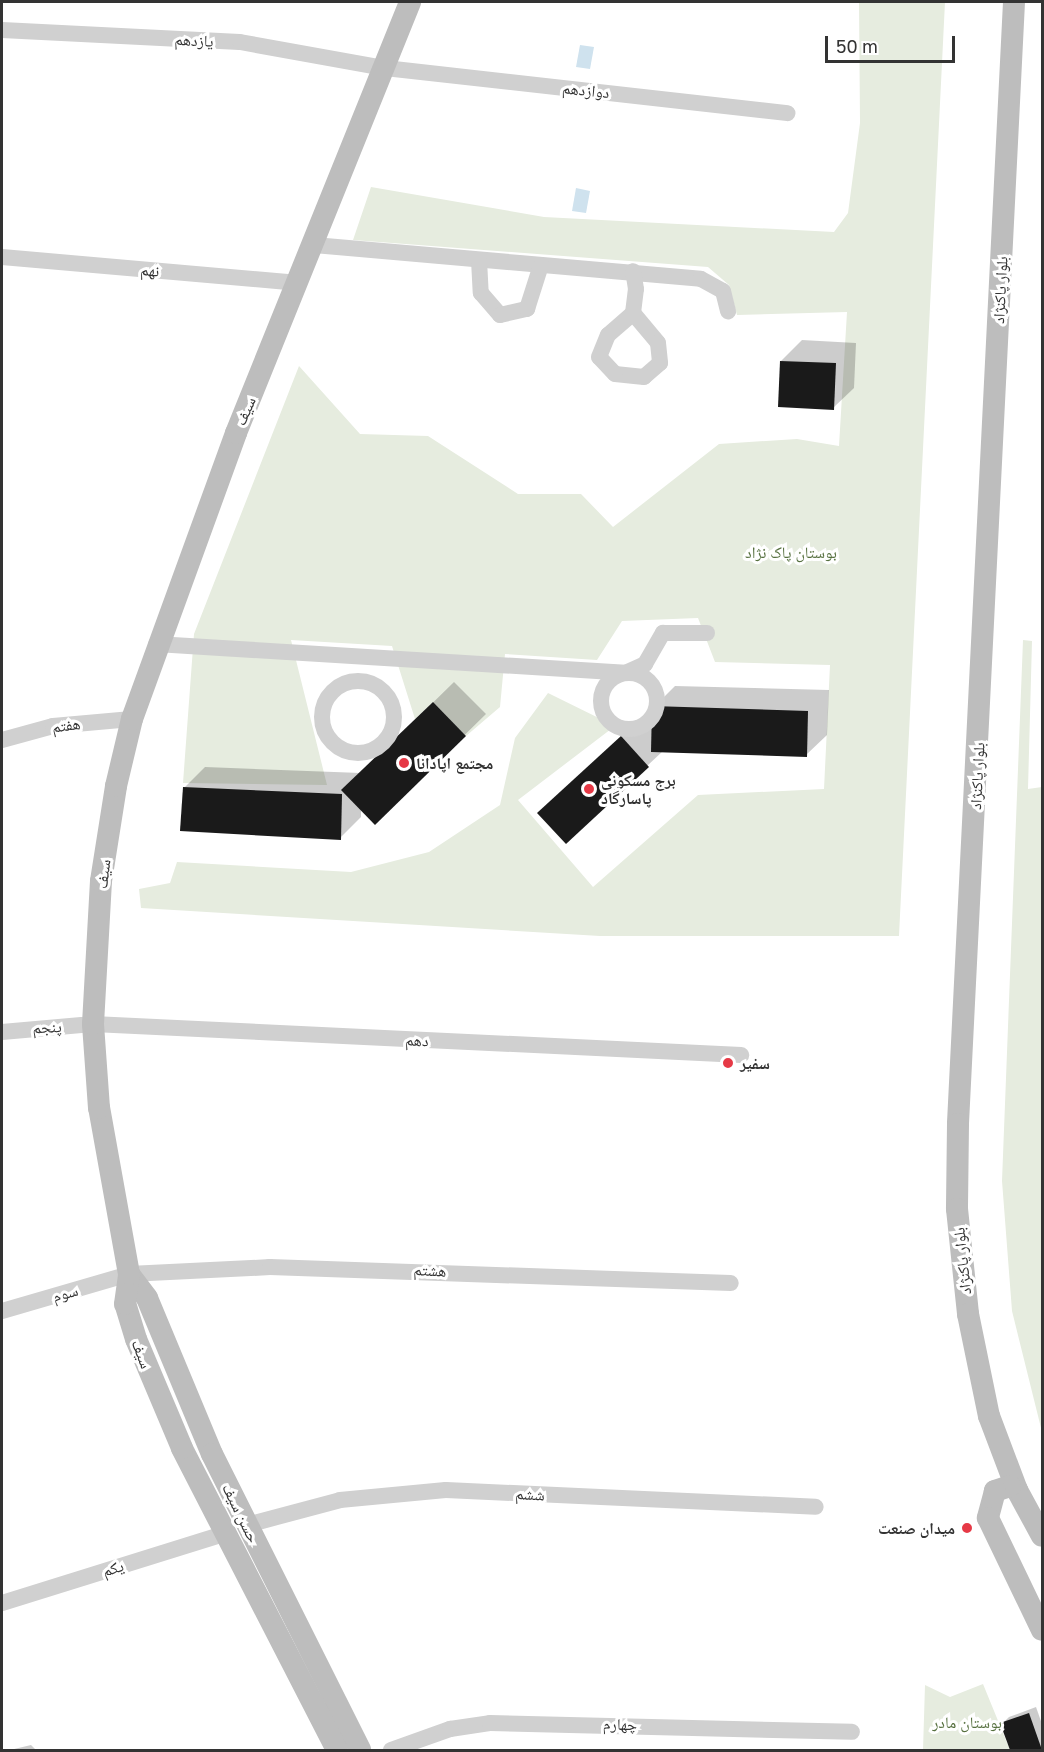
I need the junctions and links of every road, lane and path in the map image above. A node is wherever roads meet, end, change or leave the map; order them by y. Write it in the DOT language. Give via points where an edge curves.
graph roads {
  1 [pos="410,2"];
  2 [pos="1014,2"];
  3 [pos="2,30"];
  4 [pos="384,68"];
  5 [pos="787,112"];
  6 [pos="314,245"];
  7 [pos="2,257"];
  8 [pos="479,260"];
  9 [pos="541,265"];
  10 [pos="633,271"];
  11 [pos="299,282"];
  12 [pos="728,311"];
  13 [pos="633,313"];
  14 [pos="707,633"];
  15 [pos="156,644"];
  16 [pos="327,657"];
  17 [pos="339,687"];
  18 [pos="132,718"];
  19 [pos="2,740"];
  20 [pos="93,1024"];
  21 [pos="2,1032"];
  22 [pos="741,1055"];
  23 [pos="129,1274"];
  24 [pos="731,1283"];
  25 [pos="2,1311"];
  26 [pos="1017,1490"];
  27 [pos="816,1507"];
  28 [pos="247,1526"];
  29 [pos="224,1534"];
  30 [pos="1042,1536"];
  31 [pos="2,1603"];
  32 [pos="1042,1630"];
  33 [pos="852,1732"];
  34 [pos="337,1750"];
  35 [pos="360,1750"];
  36 [pos="391,1750"];
  1 -- 4 [label="street, سیف"];
  2 -- 26 [label="street, بلوار پاکنژاد" via="958,1124 957,1209 968,1314 989,1416"];
  3 -- 4 [label="street, یازدهم" via="240,42"];
  4 -- 5 [label="street, دوازدهم"];
  4 -- 6 [label="street, سیف"];
  6 -- 8 [label="street"];
  6 -- 11 [label="street, سیف"];
  7 -- 11 [label="street, نهم"];
  8 -- 9 [label="street"];
  8 -- 9 [label="street" via="481,293 500,315 527,309"];
  9 -- 10 [label="street"];
  10 -- 12 [label="street" via="701,279 716,285 728,298"];
  10 -- 13 [label="street"];
  11 -- 15 [label="street, سیف" via="236,433"];
  14 -- 16 [label="street" via="663,633 645,664 625,673"];
  15 -- 16 [label="street"];
  15 -- 18 [label="street, سیف"];
  16 -- 17 [label="street"];
  17 -- 17 [label="street" via="324,705 323,727 328,738 336,746 358,753 380,746 393,728 395,715 385,692 363,681"];
  18 -- 19 [label="street, هفتم" via="53,726"];
  18 -- 20 [label="street, سیف" via="116,786 101,881"];
  20 -- 21 [label="street, پنجم"];
  20 -- 22 [label="street, دهم"];
  20 -- 23 [label="street, سیف" via="105,1150"];
  23 -- 24 [label="street, هشتم" via="270,1267 392,1268"];
  23 -- 25 [label="street, سوم"];
  23 -- 28 [label="street, حسن سیف" via="147,1298 181,1387"];
  23 -- 29 [label="street, سیف" via="125,1304 136,1339 173,1429"];
  26 -- 30 [label="street, بلوار پاکنژاد"];
  26 -- 32 [label="street" via="1010,1486 995,1491 988,1518"];
  27 -- 28 [label="street, ششم" via="446,1490 340,1500"];
  28 -- 29 [label="street"];
  28 -- 35 [label="street, حسن سیف"];
  29 -- 31 [label="street, یکم"];
  29 -- 34 [label="street, سیف"];
  33 -- 36 [label="street, چهارم" via="490,1723 450,1730"];
}
